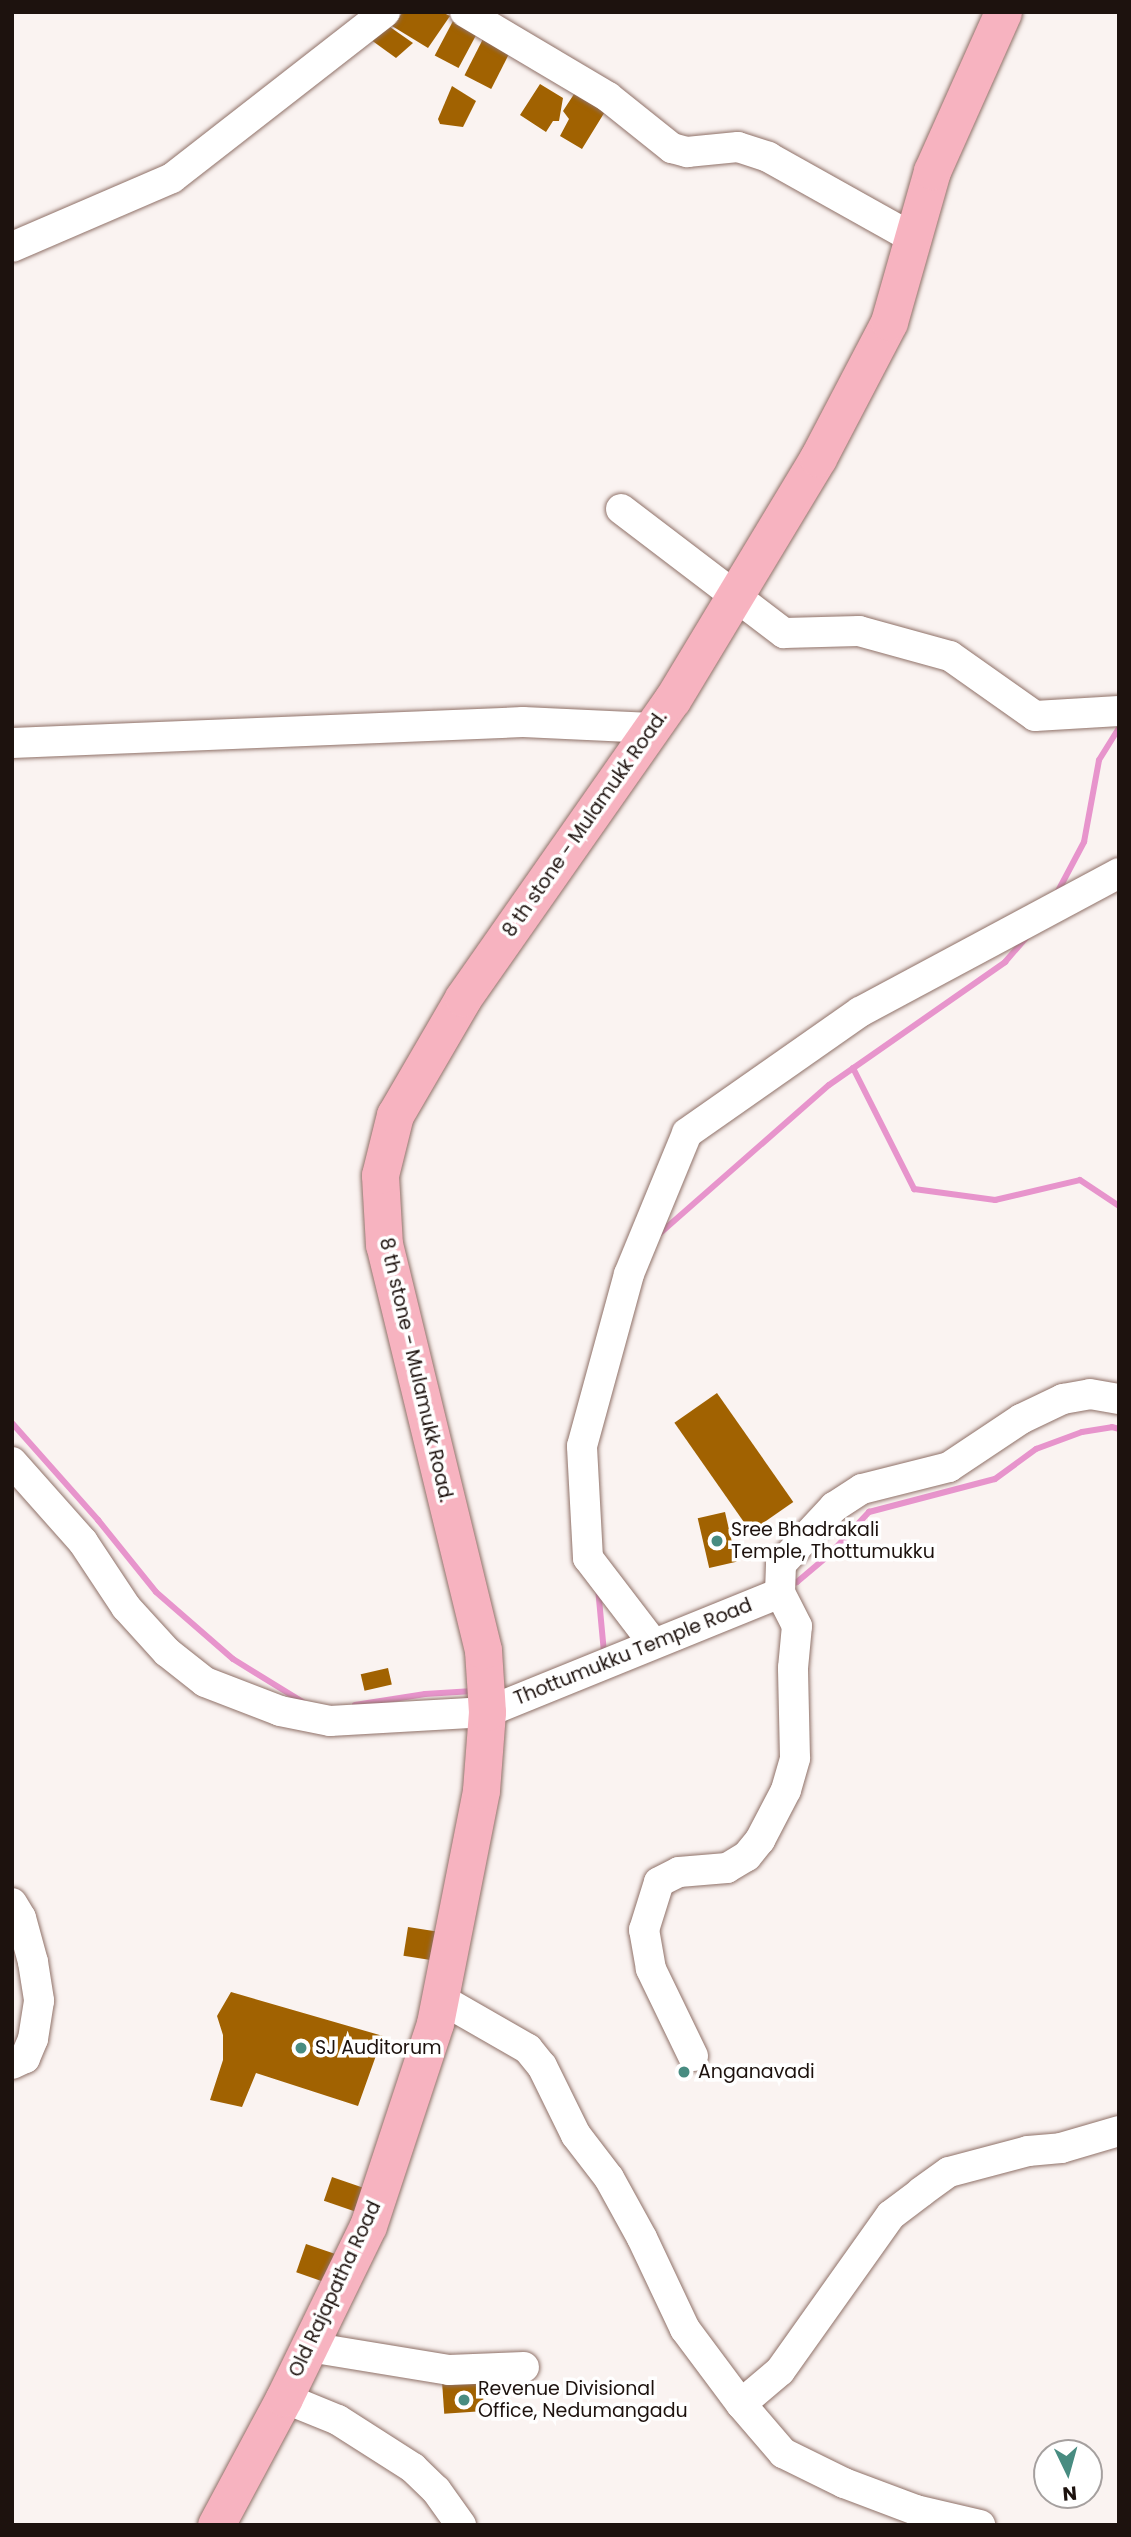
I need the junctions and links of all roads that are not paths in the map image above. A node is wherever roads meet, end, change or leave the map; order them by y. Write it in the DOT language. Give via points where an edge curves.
graph roads {
  1 [pos="385,12"];
  2 [pos="465,12"];
  3 [pos="1003,12"];
  4 [pos="914,238"];
  5 [pos="12,247"];
  6 [pos="621,509"];
  7 [pos="736,595"];
  8 [pos="1119,712"];
  9 [pos="652,729"];
  10 [pos="12,743"];
  11 [pos="1119,873"];
  12 [pos="1119,1399"];
  13 [pos="12,1462"];
  14 [pos="781,1578"];
  15 [pos="648,1636"];
  16 [pos="486,1696"];
  17 [pos="12,1903"];
  18 [pos="441,1999"];
  19 [pos="693,2056"];
  20 [pos="12,2064"];
  21 [pos="1119,2131"];
  22 [pos="309,2347"];
  23 [pos="524,2367"];
  24 [pos="284,2398"];
  25 [pos="741,2404"];
  26 [pos="216,2525"];
  27 [pos="461,2525"];
  28 [pos="980,2525"];
  1 -- 5 [label="street" via="172,178"];
  2 -- 4 [label="street" via="608,97 672,148 687,152 738,147 768,157"];
  3 -- 4 [label="main road, 8 th stone - Mulamukk Road." via="932,172"];
  4 -- 7 [label="main road, 8 th stone - Mulamukk Road." via="889,322 818,457"];
  6 -- 7 [label="street"];
  7 -- 8 [label="street" via="784,633 859,631 950,656 1035,716"];
  7 -- 9 [label="main road, 8 th stone - Mulamukk Road."];
  9 -- 10 [label="street" via="523,722"];
  9 -- 16 [label="main road, 8 th stone - Mulamukk Road." via="463,998 395,1115 380,1175 384,1245 483,1650"];
  11 -- 15 [label="street" via="860,1012 687,1133 629,1274 582,1446 588,1558"];
  12 -- 14 [label="street, Thottumukku Temple Road" via="1090,1394 1063,1399 1021,1419 949,1467 862,1489 834,1507"];
  13 -- 16 [label="street, Thottumukku Temple Road" via="83,1542 127,1607 167,1652 205,1682 280,1711 330,1721"];
  14 -- 15 [label="street, Thottumukku Temple Road"];
  14 -- 19 [label="street" via="797,1626 795,1758 786,1790 747,1856 727,1868 679,1872 659,1882 643,1930 651,1969"];
  15 -- 16 [label="street, Thottumukku Temple Road"];
  16 -- 18 [label="main road, Old Rajapatha Road" via="481,1790"];
  17 -- 20 [label="street" via="21,1918 39,2001 25,2058"];
  18 -- 22 [label="main road, Old Rajapatha Road" via="368,2226"];
  18 -- 25 [label="street" via="528,2049 542,2066 576,2134 609,2178 642,2238 685,2329"];
  21 -- 25 [label="street" via="949,2172 921,2192 891,2215 780,2371"];
  22 -- 23 [label="street" via="449,2370"];
  22 -- 24 [label="main road, Old Rajapatha Road"];
  24 -- 26 [label="main road, Old Rajapatha Road"];
  24 -- 27 [label="street" via="338,2420 413,2468"];
  25 -- 28 [label="street" via="783,2453 844,2483 916,2510"];
}
